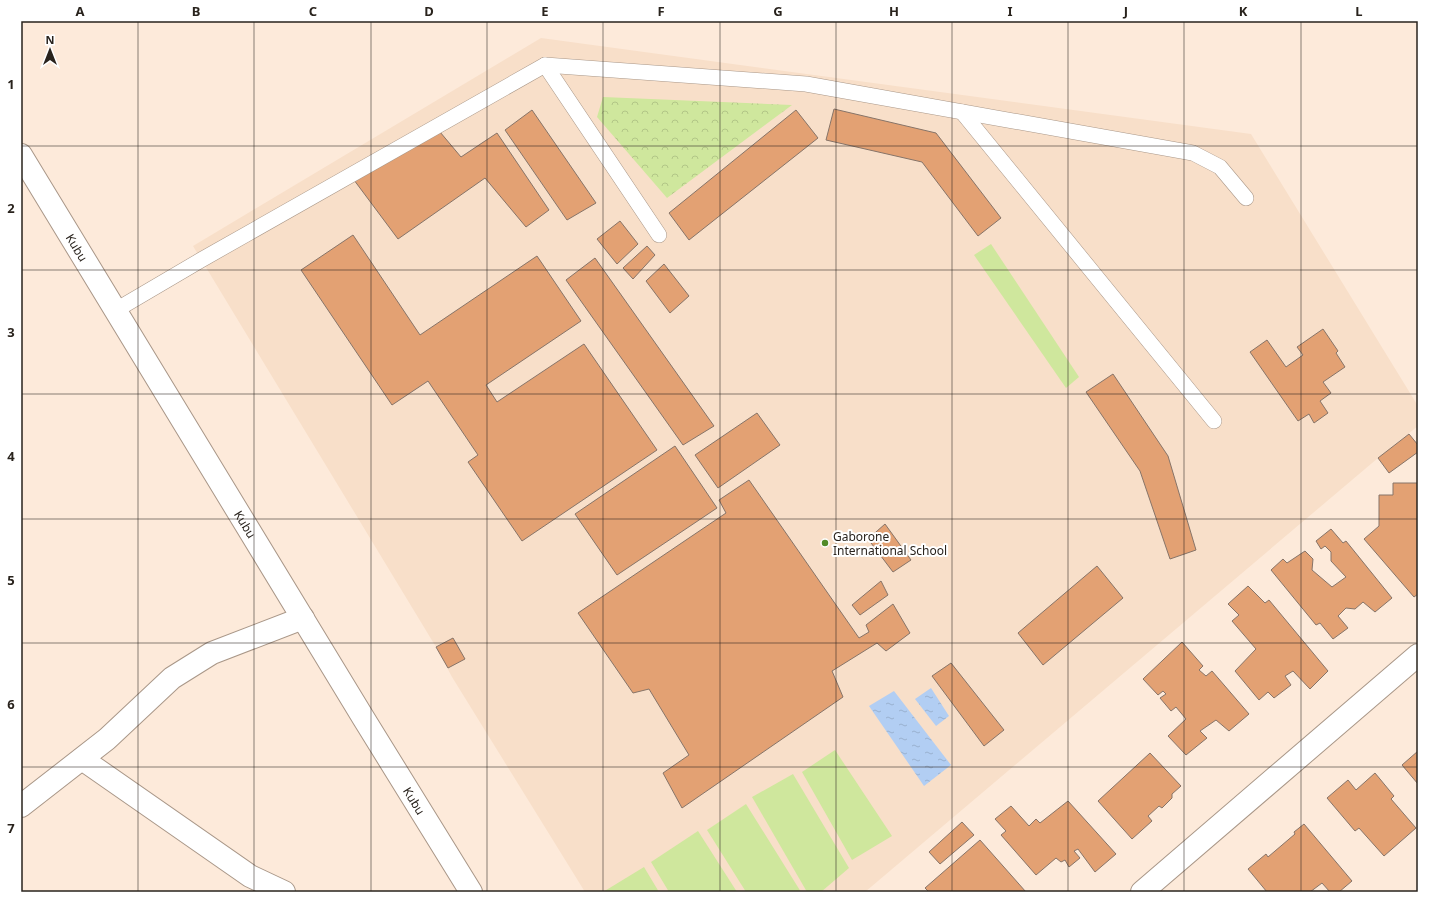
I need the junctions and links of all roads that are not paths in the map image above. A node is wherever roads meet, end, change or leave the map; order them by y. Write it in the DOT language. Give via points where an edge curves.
graph roads {
  1 [pos="545,64"];
  2 [pos="962,112"];
  3 [pos="21,155"];
  4 [pos="1246,198"];
  5 [pos="658,235"];
  6 [pos="116,310"];
  7 [pos="1214,421"];
  8 [pos="303,618"];
  9 [pos="1418,655"];
  10 [pos="82,759"];
  11 [pos="21,806"];
  12 [pos="284,892"];
  13 [pos="471,892"];
  14 [pos="1142,892"];
  1 -- 2 [label="lane" via="806,84"];
  1 -- 5 [label="lane"];
  1 -- 6 [label="lane"];
  2 -- 4 [label="lane" via="1193,153 1220,167"];
  2 -- 7 [label="lane"];
  3 -- 6 [label="street, Kubu"];
  6 -- 8 [label="street, Kubu"];
  8 -- 10 [label="street" via="212,653 172,678 107,740"];
  8 -- 13 [label="street, Kubu"];
  9 -- 14 [label="street"];
  10 -- 11 [label="street"];
  10 -- 12 [label="street" via="250,876"];
}
